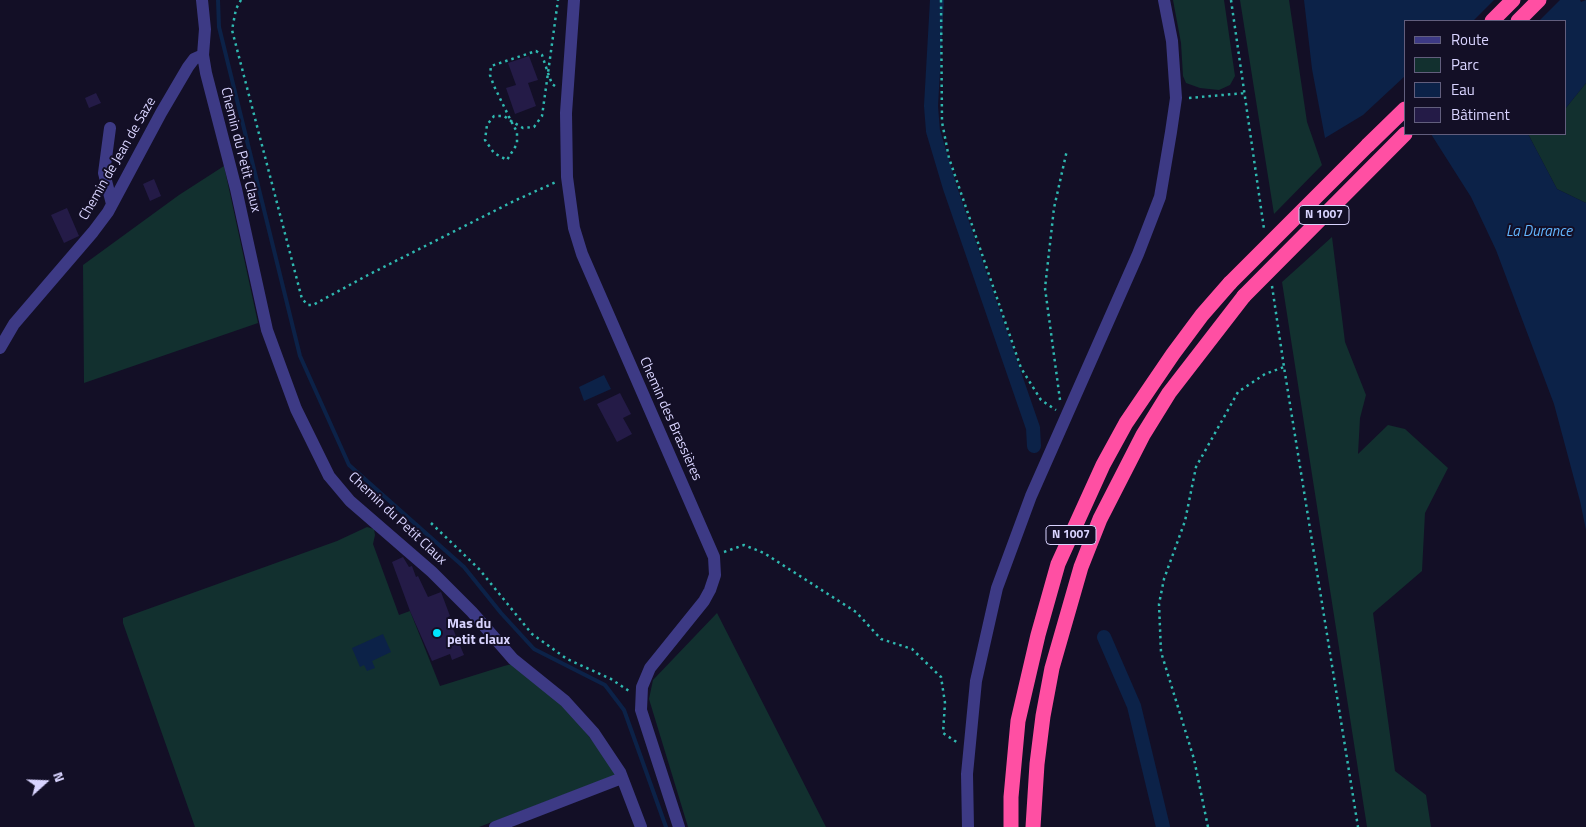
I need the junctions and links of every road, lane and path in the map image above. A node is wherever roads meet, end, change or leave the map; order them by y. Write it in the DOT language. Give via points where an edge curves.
graph roads {
  1 [pos="202,0"];
  2 [pos="240,0"];
  3 [pos="558,0"];
  4 [pos="574,0"];
  5 [pos="941,0"];
  6 [pos="1164,0"];
  7 [pos="1230,0"];
  8 [pos="1513,0"];
  9 [pos="1539,0"];
  10 [pos="1493,20"];
  11 [pos="1519,20"];
  12 [pos="203,55"];
  13 [pos="548,73"];
  14 [pos="1176,98"];
  15 [pos="1404,110"];
  16 [pos="512,121"];
  17 [pos="110,128"];
  18 [pos="1404,135"];
  19 [pos="1066,150"];
  20 [pos="567,177"];
  21 [pos="112,204"];
  22 [pos="0,348"];
  23 [pos="1066,415"];
  24 [pos="431,523"];
  25 [pos="714,557"];
  26 [pos="640,701"];
  27 [pos="970,744"];
  28 [pos="622,778"];
  29 [pos="494,827"];
  30 [pos="641,827"];
  31 [pos="678,827"];
  32 [pos="968,827"];
  33 [pos="1011,827"];
  34 [pos="1033,827"];
  35 [pos="1208,827"];
  36 [pos="1358,827"];
  1 -- 12 [label="street, Chemin du Petit Claux"];
  2 -- 20 [label="path" via="232,30 302,299 308,305"];
  3 -- 13 [label="path"];
  4 -- 20 [label="street, Chemin des Brassières" via="566,113"];
  5 -- 23 [label="path" via="942,122 949,158 1021,368 1041,400"];
  6 -- 14 [label="street" via="1172,41"];
  7 -- 14 [label="path" via="1245,94"];
  8 -- 10 [label="highway"];
  9 -- 11 [label="highway"];
  12 -- 21 [label="street, Chemin de Jean de Saze" via="188,67"];
  12 -- 28 [label="street, Chemin du Petit Claux" via="267,330 296,409 329,476 350,501 432,572 513,659 565,701 594,734"];
  13 -- 16 [label="path" via="542,116 534,127 523,128"];
  13 -- 16 [label="path" via="542,55 536,51 491,66 490,76"];
  14 -- 23 [label="street" via="1160,197"];
  15 -- 33 [label="highway, N 1007, bridge" via="1230,283 1172,354 1126,423 1058,564 1038,634 1018,721"];
  16 -- 16 [label="path" via="517,144 507,160 494,153 485,140 487,125 494,116 504,116"];
  17 -- 21 [label="street" via="104,172"];
  18 -- 34 [label="highway, N 1007, bridge" via="1244,296 1169,393 1143,435 1100,519 1066,614 1052,668 1037,764"];
  19 -- 23 [label="path" via="1054,208 1044,288 1058,397"];
  20 -- 25 [label="street, Chemin des Brassières" via="574,228 582,254"];
  21 -- 22 [label="street, Chemin de Jean de Saze" via="93,232 14,324"];
  23 -- 27 [label="street" via="1031,496 998,588 976,681"];
  24 -- 26 [label="path" via="479,569 532,634 567,659 611,679"];
  25 -- 26 [label="street, Chemin des Brassières" via="715,575 710,590 650,668"];
  25 -- 27 [label="path" via="744,545 764,554 856,612 881,639 912,649 941,677 945,703 943,733 957,743"];
  26 -- 31 [label="street, Chemin des Brassières"];
  27 -- 32 [label="street"];
  28 -- 29 [label="street"];
  28 -- 30 [label="street, Chemin du Petit Claux"];
  35 -- 36 [label="path" via="1194,759 1161,652 1159,604 1164,579 1185,522 1196,467 1238,392 1265,374 1284,367"];
}
